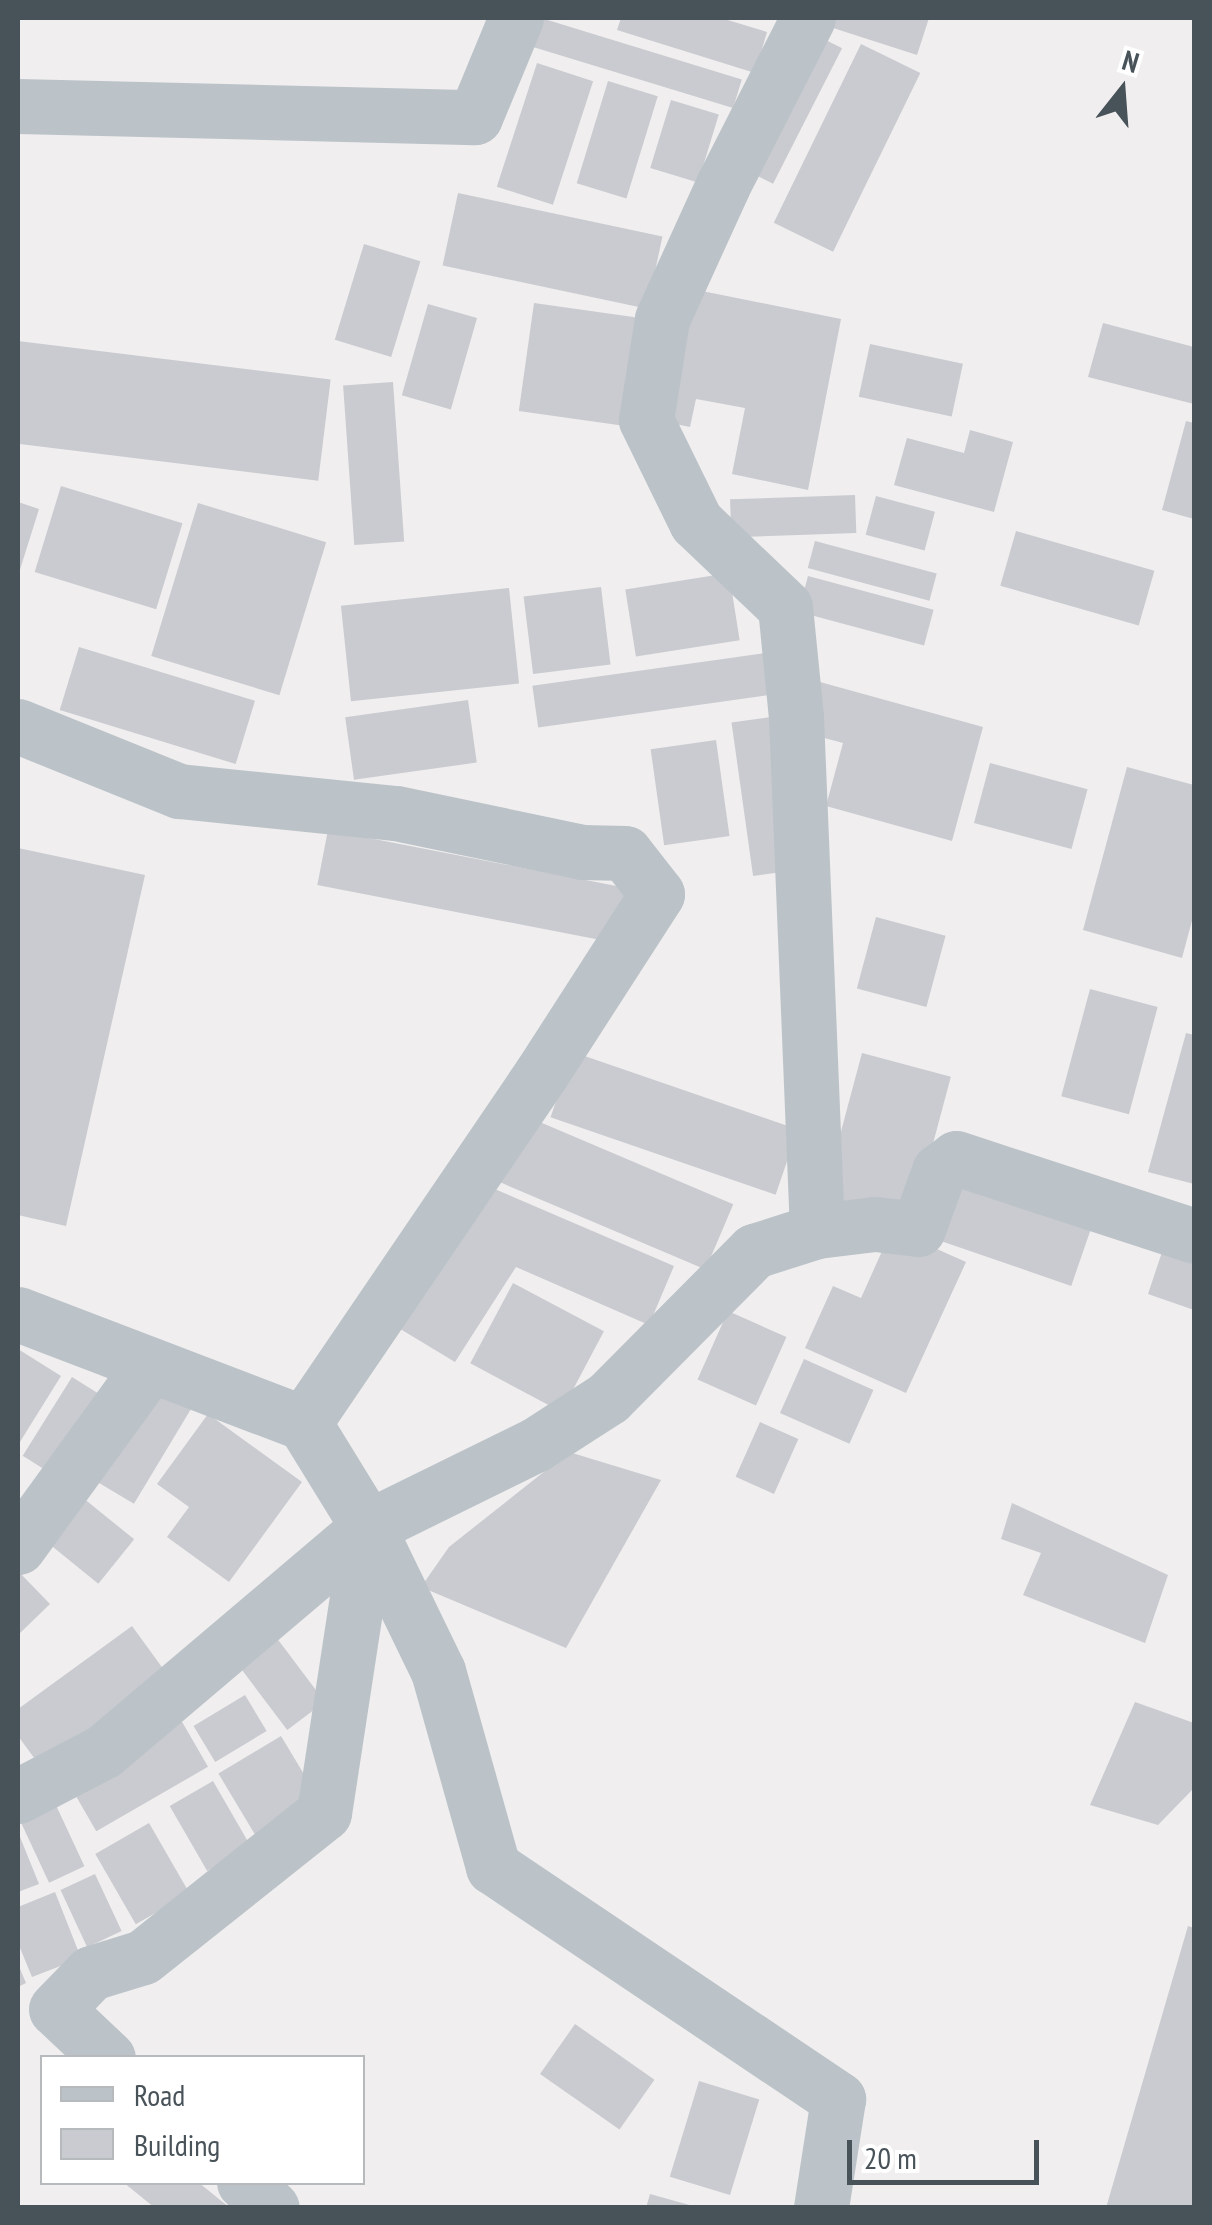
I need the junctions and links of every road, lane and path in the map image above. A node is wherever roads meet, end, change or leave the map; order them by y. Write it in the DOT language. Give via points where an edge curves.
graph roads {
  1 [pos="516,18"];
  2 [pos="808,18"];
  3 [pos="18,106"];
  4 [pos="18,726"];
  5 [pos="817,1231"];
  6 [pos="1194,1236"];
  7 [pos="18,1314"];
  8 [pos="150,1366"];
  9 [pos="304,1424"];
  10 [pos="368,1528"];
  11 [pos="18,1547"];
  12 [pos="18,1796"];
  13 [pos="37,2015"];
  14 [pos="103,2055"];
  15 [pos="247,2185"];
  16 [pos="272,2208"];
  17 [pos="822,2208"];
  1 -- 3 [label="street" via="475,117"];
  2 -- 5 [label="street" via="662,318 646,420 696,522 785,607 796,717"];
  4 -- 9 [label="street" via="179,791 396,813 582,852 625,854 657,894"];
  5 -- 6 [label="street" via="875,1224 918,1229 939,1172 956,1158"];
  5 -- 10 [label="street" via="754,1251 608,1398 535,1445"];
  7 -- 8 [label="street"];
  8 -- 9 [label="street"];
  8 -- 11 [label="street"];
  9 -- 10 [label="street"];
  10 -- 12 [label="street" via="104,1751"];
  10 -- 13 [label="street" via="324,1812 143,1957 91,1973"];
  10 -- 17 [label="street" via="438,1671 493,1868 838,2098"];
  13 -- 14 [label="street"];
  15 -- 16 [label="street"];
}
